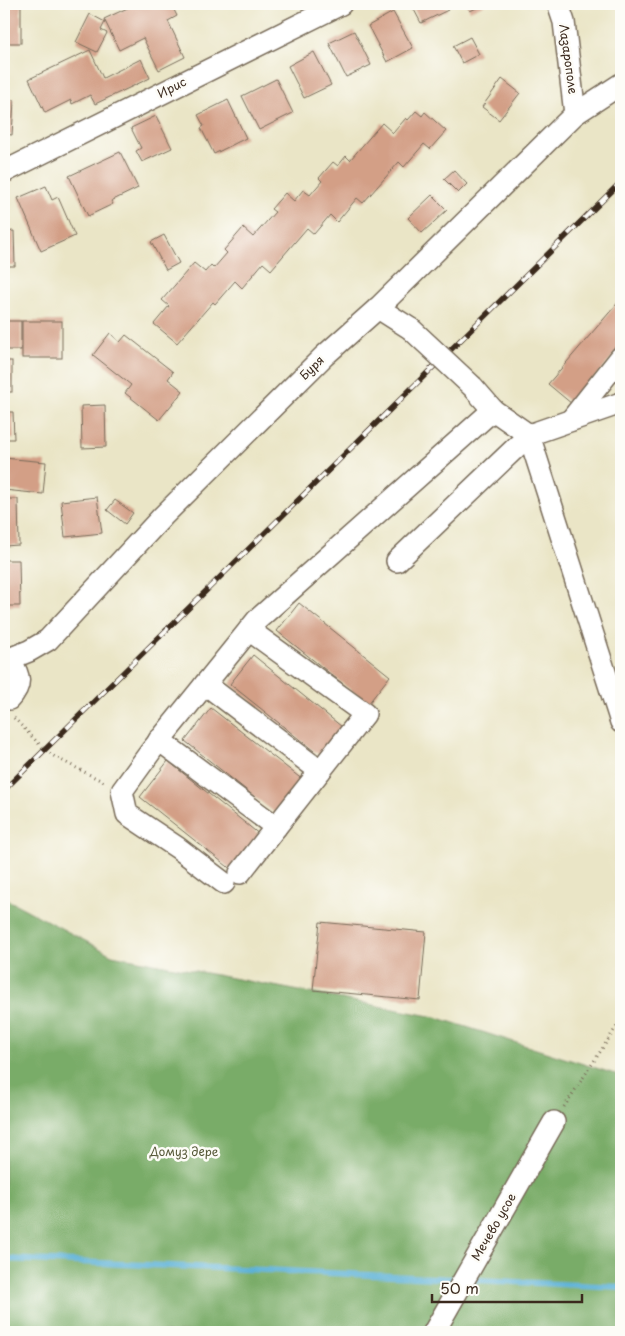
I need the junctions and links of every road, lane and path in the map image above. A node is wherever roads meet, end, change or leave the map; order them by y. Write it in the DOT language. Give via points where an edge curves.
graph roads {
  1 [pos="341,4"];
  2 [pos="558,4"];
  3 [pos="621,84"];
  4 [pos="575,114"];
  5 [pos="4,172"];
  6 [pos="378,308"];
  7 [pos="621,357"];
  8 [pos="621,403"];
  9 [pos="493,410"];
  10 [pos="571,421"];
  11 [pos="529,436"];
  12 [pos="397,561"];
  13 [pos="249,630"];
  14 [pos="7,660"];
  15 [pos="205,684"];
  16 [pos="7,707"];
  17 [pos="621,722"];
  18 [pos="159,740"];
  19 [pos="320,771"];
  20 [pos="122,791"];
  21 [pos="276,827"];
  22 [pos="621,1020"];
  23 [pos="554,1122"];
  24 [pos="434,1332"];
  1 -- 5 [label="street, Ирис"];
  2 -- 4 [label="street, Лазарополе" via="564,22"];
  3 -- 4 [label="street, Буря"];
  4 -- 6 [label="street, Буря"];
  6 -- 9 [label="street, bridge" via="411,328"];
  6 -- 14 [label="street, Буря" via="324,356 163,516 48,640"];
  7 -- 10 [label="street"];
  8 -- 10 [label="street"];
  9 -- 11 [label="street"];
  9 -- 13 [label="street"];
  10 -- 11 [label="street"];
  11 -- 12 [label="street"];
  11 -- 17 [label="street"];
  13 -- 15 [label="street"];
  13 -- 19 [label="street" via="365,714"];
  14 -- 16 [label="street, Буря" via="16,670 19,681"];
  15 -- 18 [label="street"];
  15 -- 19 [label="street"];
  16 -- 20 [label="path" via="44,749"];
  18 -- 20 [label="street"];
  18 -- 21 [label="street"];
  19 -- 21 [label="street"];
  20 -- 21 [label="street" via="127,814 232,878"];
  22 -- 23 [label="path"];
  23 -- 24 [label="street, Мечево усое"];
}
